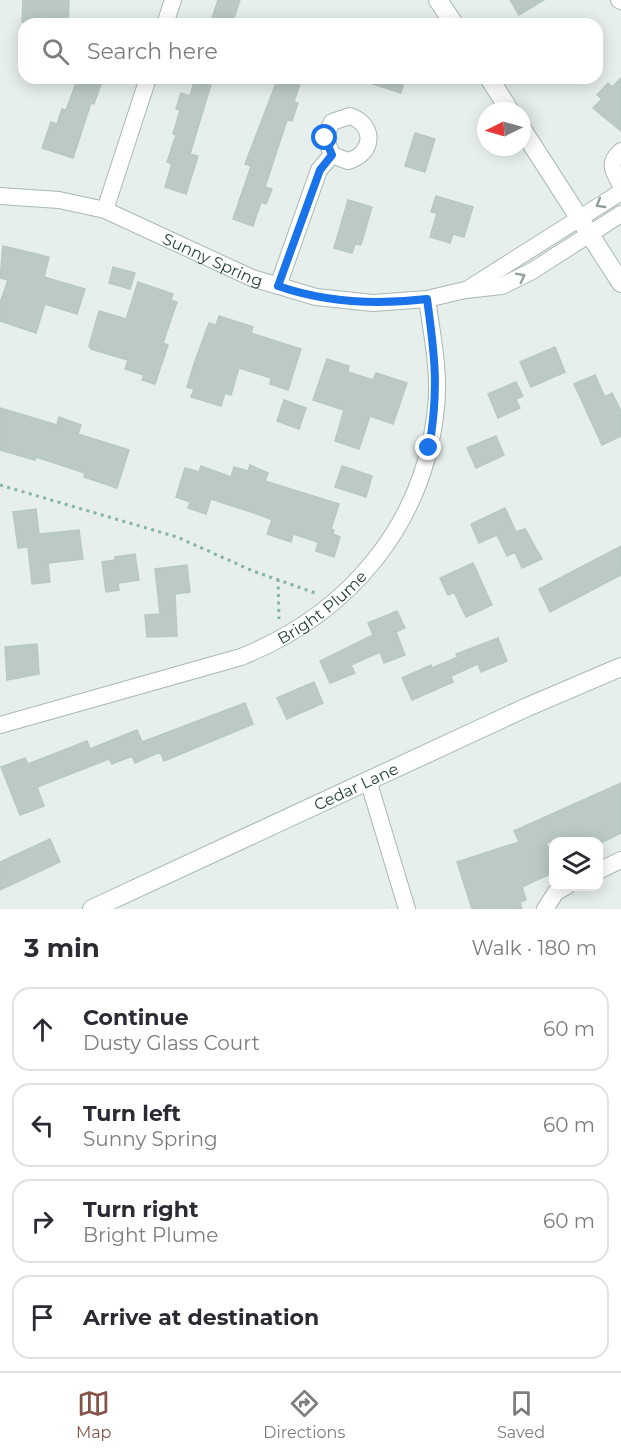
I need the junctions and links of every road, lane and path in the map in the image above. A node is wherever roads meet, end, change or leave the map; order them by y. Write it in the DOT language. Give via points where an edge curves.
graph roads {
  1 [pos="173,0"];
  2 [pos="438,0"];
  3 [pos="167,18"];
  4 [pos="450,18"];
  5 [pos="146,84"];
  6 [pos="493,84"];
  7 [pos="504,102"];
  8 [pos="531,143"];
  9 [pos="621,151"];
  10 [pos="332,155"];
  11 [pos="621,184"];
  12 [pos="621,192"];
  13 [pos="0,196"];
  14 [pos="105,210"];
  15 [pos="621,214"];
  16 [pos="579,217"];
  17 [pos="591,235"];
  18 [pos="621,283"];
  19 [pos="278,286"];
  20 [pos="465,290"];
  21 [pos="427,299"];
  22 [pos="0,485"];
  23 [pos="278,579"];
  24 [pos="337,600"];
  25 [pos="287,637"];
  26 [pos="621,668"];
  27 [pos="0,726"];
  28 [pos="368,780"];
  29 [pos="621,861"];
  30 [pos="603,869"];
  31 [pos="558,891"];
  32 [pos="92,909"];
  33 [pos="407,909"];
  34 [pos="545,909"];
  1 -- 3 [label="street"];
  2 -- 4 [label="main road"];
  5 -- 14 [label="street"];
  6 -- 7 [label="main road"];
  8 -- 16 [label="main road"];
  9 -- 11 [label="street" via="612,164"];
  10 -- 19 [label="street" via="320,170"];
  12 -- 16 [label="street, Sunny Spring, one-way"];
  13 -- 14 [label="street, Sunny Spring" via="59,200"];
  14 -- 19 [label="street, Sunny Spring" via="252,278"];
  15 -- 17 [label="street, Sunny Spring"];
  16 -- 17 [label="main road"];
  16 -- 20 [label="street, Sunny Spring"];
  17 -- 18 [label="main road"];
  20 -- 17 [label="street, Sunny Spring, one-way" via="502,286"];
  19 -- 21 [label="street, Sunny Spring" via="349,302"];
  20 -- 21 [label="street, Sunny Spring"];
  21 -- 24 [label="street, Bright Plume" via="436,366 436,408 421,480 382,553"];
  22 -- 23 [label="path" via="177,537 253,572"];
  23 -- 24 [label="path"];
  23 -- 25 [label="path" via="279,622"];
  24 -- 25 [label="street, Bright Plume"];
  25 -- 27 [label="street, Bright Plume" via="241,657"];
  26 -- 28 [label="main road, Cedar Lane"];
  28 -- 32 [label="main road, Cedar Lane"];
  28 -- 33 [label="street"];
  29 -- 30 [label="street"];
  31 -- 34 [label="street"];
}
